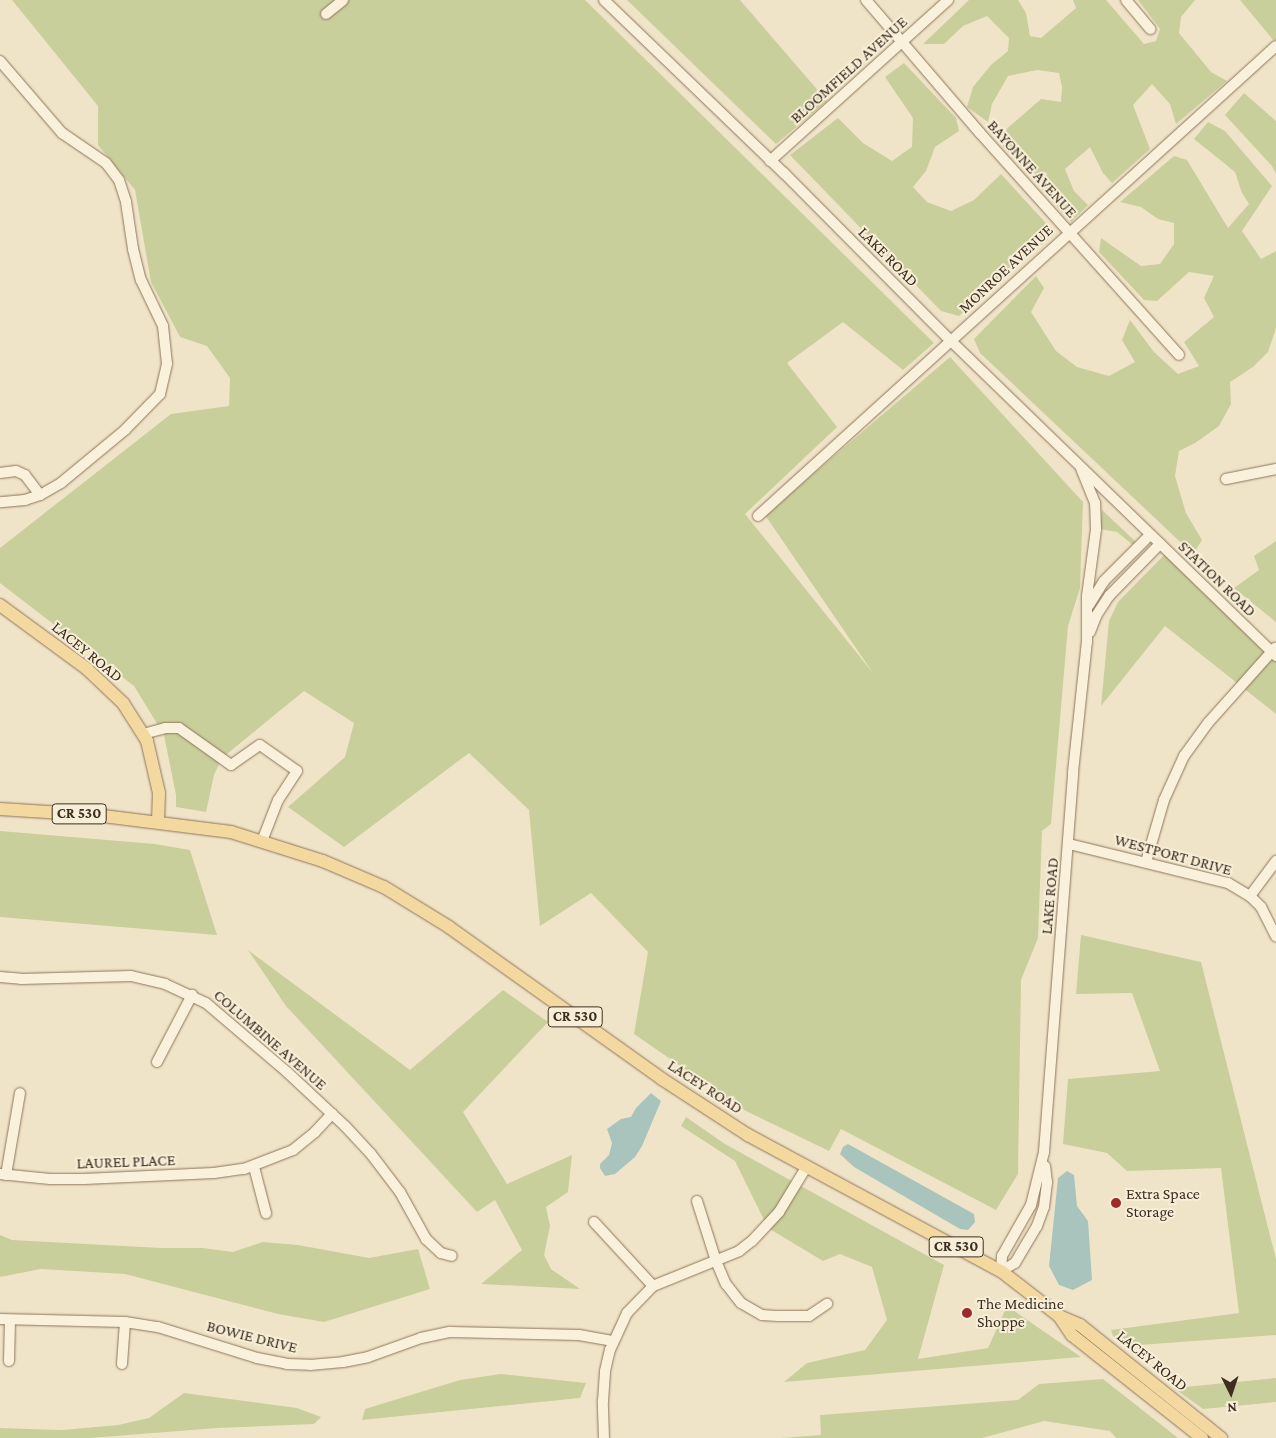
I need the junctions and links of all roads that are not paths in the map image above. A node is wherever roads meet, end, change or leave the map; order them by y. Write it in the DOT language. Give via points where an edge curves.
graph roads {
  1 [pos="344,0"];
  2 [pos="604,0"];
  3 [pos="866,0"];
  4 [pos="948,0"];
  5 [pos="1126,0"];
  6 [pos="326,14"];
  7 [pos="1150,29"];
  8 [pos="903,42"];
  9 [pos="1276,46"];
  10 [pos="0,61"];
  11 [pos="770,161"];
  12 [pos="1068,232"];
  13 [pos="951,341"];
  14 [pos="1178,355"];
  15 [pos="1079,463"];
  16 [pos="1276,469"];
  17 [pos="0,473"];
  18 [pos="1226,478"];
  19 [pos="40,495"];
  20 [pos="0,502"];
  21 [pos="758,516"];
  22 [pos="1150,535"];
  23 [pos="1160,544"];
  24 [pos="0,605"];
  25 [pos="1088,606"];
  26 [pos="1086,642"];
  27 [pos="1275,652"];
  28 [pos="143,734"];
  29 [pos="0,808"];
  30 [pos="158,822"];
  31 [pos="262,841"];
  32 [pos="1069,844"];
  33 [pos="1276,861"];
  34 [pos="1146,862"];
  35 [pos="1250,896"];
  36 [pos="1276,936"];
  37 [pos="0,977"];
  38 [pos="192,996"];
  39 [pos="157,1062"];
  40 [pos="20,1093"];
  41 [pos="332,1114"];
  42 [pos="254,1166"];
  43 [pos="807,1166"];
  44 [pos="3,1174"];
  45 [pos="697,1201"];
  46 [pos="266,1213"];
  47 [pos="594,1222"];
  48 [pos="452,1256"];
  49 [pos="716,1260"];
  50 [pos="1001,1271"];
  51 [pos="653,1286"];
  52 [pos="827,1304"];
  53 [pos="1059,1316"];
  54 [pos="5,1319"];
  55 [pos="125,1322"];
  56 [pos="613,1341"];
  57 [pos="9,1361"];
  58 [pos="122,1364"];
  59 [pos="1218,1437"];
  60 [pos="604,1438"];
  61 [pos="1202,1438"];
  1 -- 6 [label="street"];
  2 -- 11 [label="street, LAKE ROAD"];
  3 -- 8 [label="street, BAYONNE AVENUE"];
  4 -- 8 [label="street, BLOOMFIELD AVENUE"];
  5 -- 7 [label="street"];
  8 -- 11 [label="street, BLOOMFIELD AVENUE"];
  8 -- 12 [label="street, BAYONNE AVENUE"];
  9 -- 12 [label="street, MONROE AVENUE"];
  10 -- 19 [label="street" via="62,133 113,170 124,192 141,280 165,334 166,373 160,394 125,430 61,483"];
  11 -- 13 [label="street, LAKE ROAD"];
  12 -- 13 [label="street, MONROE AVENUE"];
  12 -- 14 [label="street, BAYONNE AVENUE"];
  13 -- 15 [label="street, LAKE ROAD"];
  13 -- 21 [label="street, MONROE AVENUE"];
  15 -- 22 [label="street, LAKE ROAD"];
  15 -- 25 [label="street" via="1096,514"];
  16 -- 18 [label="street"];
  17 -- 19 [label="street" via="16,471 25,475"];
  19 -- 20 [label="street"];
  22 -- 23 [label="street, LAKE ROAD"];
  22 -- 25 [label="street, LAKE ROAD" via="1104,581"];
  23 -- 26 [label="street, LAKE ROAD" via="1103,604"];
  23 -- 27 [label="street, STATION ROAD"];
  24 -- 28 [label="main road, LACEY ROAD" via="87,669 123,703"];
  25 -- 26 [label="street, LAKE ROAD"];
  26 -- 32 [label="street, LAKE ROAD"];
  27 -- 34 [label="street" via="1208,723 1184,756 1164,800"];
  28 -- 30 [label="main road, LACEY ROAD" via="159,793"];
  28 -- 31 [label="street" via="178,728 231,765 260,745 297,770 278,800"];
  29 -- 30 [label="main road, CR 530"];
  30 -- 31 [label="main road, CR 530" via="231,832"];
  31 -- 43 [label="main road, LACEY ROAD / CR 530" via="384,887 432,916 690,1098 748,1135"];
  32 -- 34 [label="street, WESTPORT DRIVE"];
  32 -- 50 [label="street, LAKE ROAD" via="1044,1152 1047,1182 1044,1207 1037,1226 1015,1263"];
  33 -- 35 [label="street"];
  34 -- 35 [label="street, WESTPORT DRIVE" via="1228,883"];
  35 -- 36 [label="street, WESTPORT DRIVE" via="1270,921"];
  37 -- 38 [label="street, COLUMBINE AVENUE" via="131,976 165,984"];
  38 -- 39 [label="street"];
  38 -- 41 [label="street, COLUMBINE AVENUE" via="206,1003"];
  40 -- 44 [label="street"];
  41 -- 42 [label="street, LAUREL PLACE" via="293,1150"];
  41 -- 48 [label="street, COLUMBINE AVENUE" via="388,1176 426,1240 434,1248"];
  42 -- 44 [label="street, LAUREL PLACE" via="214,1173 84,1179"];
  42 -- 46 [label="street"];
  43 -- 49 [label="street" via="766,1228 739,1251"];
  43 -- 50 [label="main road, LACEY ROAD / CR 530"];
  45 -- 49 [label="street"];
  47 -- 51 [label="street"];
  49 -- 51 [label="street"];
  49 -- 52 [label="street" via="731,1293 741,1304 762,1315 809,1316"];
  50 -- 53 [label="main road, LACEY ROAD / CR 530"];
  51 -- 56 [label="street" via="627,1313"];
  53 -- 59 [label="main road, LACEY ROAD / CR 530" via="1080,1324"];
  53 -- 61 [label="main road, LACEY ROAD / CR 530" via="1072,1335"];
  54 -- 55 [label="street, BOWIE DRIVE"];
  54 -- 57 [label="street"];
  55 -- 56 [label="street, BOWIE DRIVE" via="158,1327 257,1358 310,1366 368,1357 421,1338 450,1332 580,1334"];
  55 -- 58 [label="street"];
  56 -- 60 [label="street" via="604,1388"];
}
